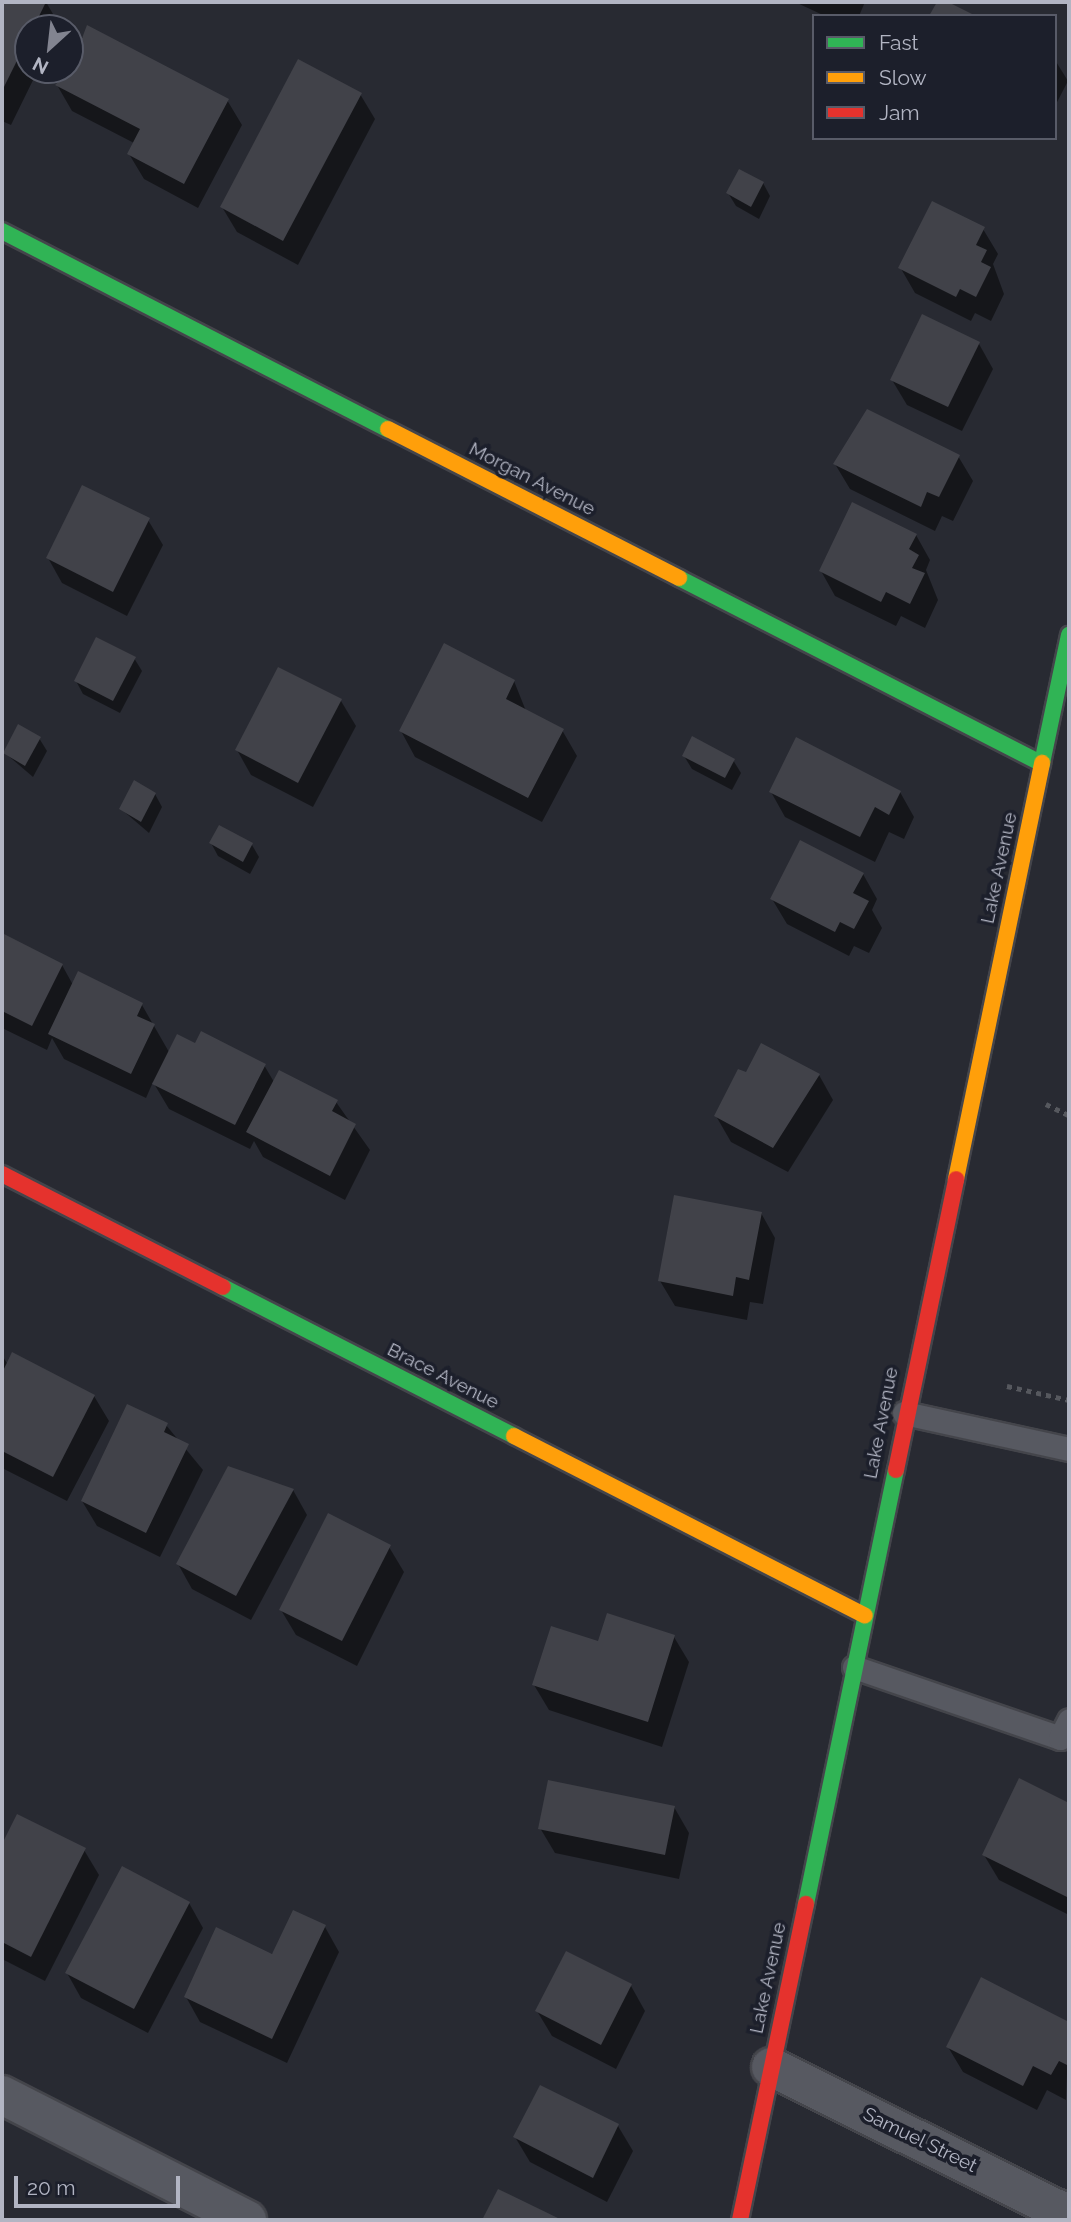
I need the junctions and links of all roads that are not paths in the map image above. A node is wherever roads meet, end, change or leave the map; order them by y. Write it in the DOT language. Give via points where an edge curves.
graph roads {
  1 [pos="2,231"];
  2 [pos="1069,635"];
  3 [pos="1042,764"];
  4 [pos="2,1174"];
  5 [pos="904,1413"];
  6 [pos="1069,1449"];
  7 [pos="865,1616"];
  8 [pos="855,1667"];
  9 [pos="1066,1734"];
  10 [pos="771,2067"];
  11 [pos="2,2095"];
  12 [pos="1069,2214"];
  13 [pos="247,2220"];
  14 [pos="740,2220"];
  1 -- 3 [label="street, Morgan Avenue"];
  2 -- 3 [label="street, Lake Avenue"];
  3 -- 5 [label="street, Lake Avenue"];
  4 -- 7 [label="street, Brace Avenue"];
  5 -- 6 [label="lane"];
  5 -- 7 [label="street, Lake Avenue"];
  7 -- 8 [label="street, Lake Avenue"];
  8 -- 9 [label="lane"];
  8 -- 10 [label="street, Lake Avenue"];
  10 -- 12 [label="street, Samuel Street"];
  10 -- 14 [label="street, Lake Avenue"];
  11 -- 13 [label="street"];
}
